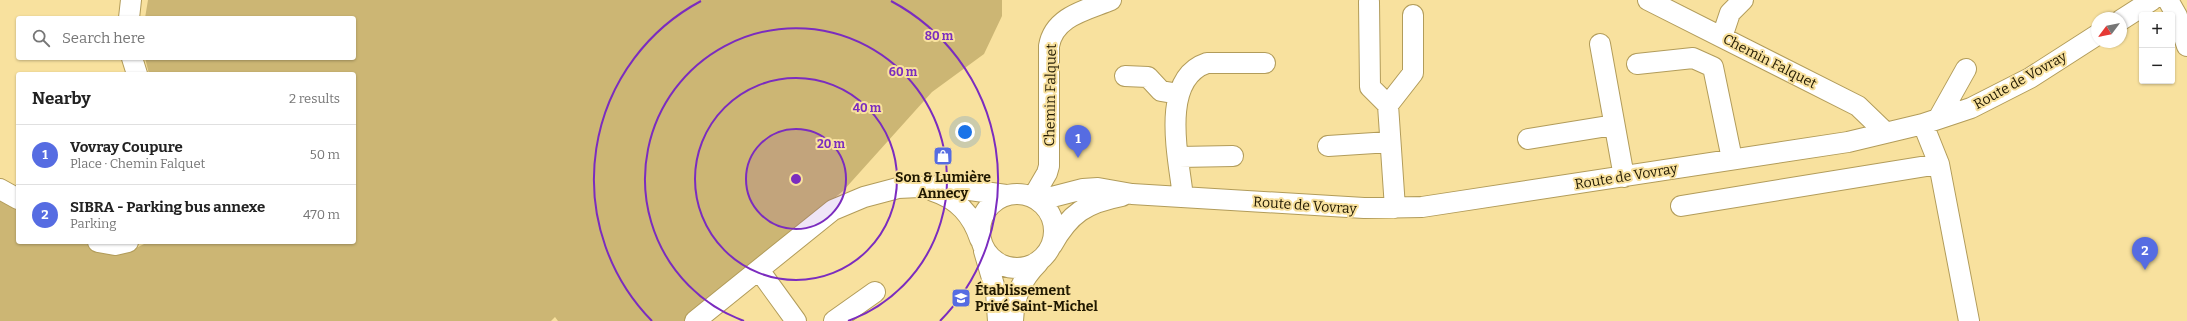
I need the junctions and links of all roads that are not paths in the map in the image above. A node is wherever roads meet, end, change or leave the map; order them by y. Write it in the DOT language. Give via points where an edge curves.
graph roads {
  1 [pos="131,0"];
  2 [pos="1111,0"];
  3 [pos="1648,0"];
  4 [pos="1743,0"];
  5 [pos="2152,0"];
  6 [pos="1369,2"];
  7 [pos="2177,12"];
  8 [pos="1413,14"];
  9 [pos="129,16"];
  10 [pos="2127,16"];
  11 [pos="1722,37"];
  12 [pos="2091,39"];
  13 [pos="1600,44"];
  14 [pos="2187,46"];
  15 [pos="133,60"];
  16 [pos="1265,63"];
  17 [pos="1637,64"];
  18 [pos="1966,68"];
  19 [pos="136,72"];
  20 [pos="1125,76"];
  21 [pos="1179,94"];
  22 [pos="1388,105"];
  23 [pos="1930,121"];
  24 [pos="1614,125"];
  25 [pos="1885,132"];
  26 [pos="1528,139"];
  27 [pos="1390,142"];
  28 [pos="1328,146"];
  29 [pos="1233,156"];
  30 [pos="1179,157"];
  31 [pos="1732,159"];
  32 [pos="1939,164"];
  33 [pos="1624,177"];
  34 [pos="922,188"];
  35 [pos="0,189"];
  36 [pos="1132,194"];
  37 [pos="1006,195"];
  38 [pos="1033,197"];
  39 [pos="1183,197"];
  40 [pos="16,198"];
  41 [pos="1681,206"];
  42 [pos="1395,208"];
  43 [pos="981,243"];
  44 [pos="109,244"];
  45 [pos="119,244"];
  46 [pos="1052,246"];
  47 [pos="1038,263"];
  48 [pos="759,270"];
  49 [pos="875,292"];
  50 [pos="695,321"];
  51 [pos="796,321"];
  52 [pos="834,321"];
  53 [pos="998,321"];
  54 [pos="1013,321"];
  55 [pos="1969,321"];
  1 -- 9 [label="street"];
  2 -- 38 [label="street, Chemin Falquet" via="1067,18 1052,36 1049,46 1049,166"];
  3 -- 11 [label="street, Chemin Falquet"];
  4 -- 11 [label="street" via="1730,13"];
  5 -- 10 [label="street"];
  6 -- 22 [label="street" via="1370,87"];
  7 -- 14 [label="street"];
  8 -- 22 [label="street" via="1413,73"];
  11 -- 25 [label="street, Chemin Falquet" via="1858,106"];
  12 -- 23 [label="street, Route de Vovray" via="2030,78 1971,108"];
  13 -- 24 [label="street"];
  15 -- 19 [label="street"];
  16 -- 21 [label="street" via="1207,63 1198,66 1187,77"];
  17 -- 31 [label="street" via="1694,58 1712,67"];
  18 -- 23 [label="street"];
  20 -- 21 [label="street" via="1148,77 1161,92"];
  21 -- 30 [label="street" via="1175,115"];
  22 -- 27 [label="street"];
  23 -- 25 [label="street, Route de Vovray"];
  23 -- 32 [label="street"];
  24 -- 26 [label="street"];
  24 -- 33 [label="street"];
  25 -- 31 [label="street, Route de Vovray" via="1848,142"];
  27 -- 28 [label="street"];
  27 -- 42 [label="street"];
  29 -- 30 [label="street"];
  30 -- 39 [label="street"];
  31 -- 33 [label="street, Route de Vovray"];
  32 -- 41 [label="street"];
  32 -- 55 [label="street"];
  33 -- 42 [label="street, Route de Vovray" via="1422,207"];
  34 -- 37 [label="street" via="942,186"];
  34 -- 43 [label="street" via="962,206 970,215"];
  34 -- 48 [label="street" via="898,188 849,202 834,210"];
  35 -- 40 [label="street"];
  36 -- 38 [label="street, Route de Vovray" via="1098,188 1052,197"];
  36 -- 39 [label="street, Route de Vovray"];
  36 -- 46 [label="street, Route de Vovray" via="1098,201 1083,208 1066,223"];
  37 -- 38 [label="street" via="1020,194"];
  37 -- 43 [label="street" via="988,207 982,217"];
  38 -- 46 [label="street" via="1044,206 1052,218"];
  39 -- 42 [label="street, Route de Vovray"];
  43 -- 47 [label="street" via="992,259 1005,267 1027,268"];
  43 -- 53 [label="street" via="996,292"];
  44 -- 45 [label="street"];
  46 -- 47 [label="street"];
  47 -- 54 [label="street" via="1022,281 1014,305"];
  48 -- 50 [label="street"];
  48 -- 51 [label="street"];
  49 -- 52 [label="street"];
}
